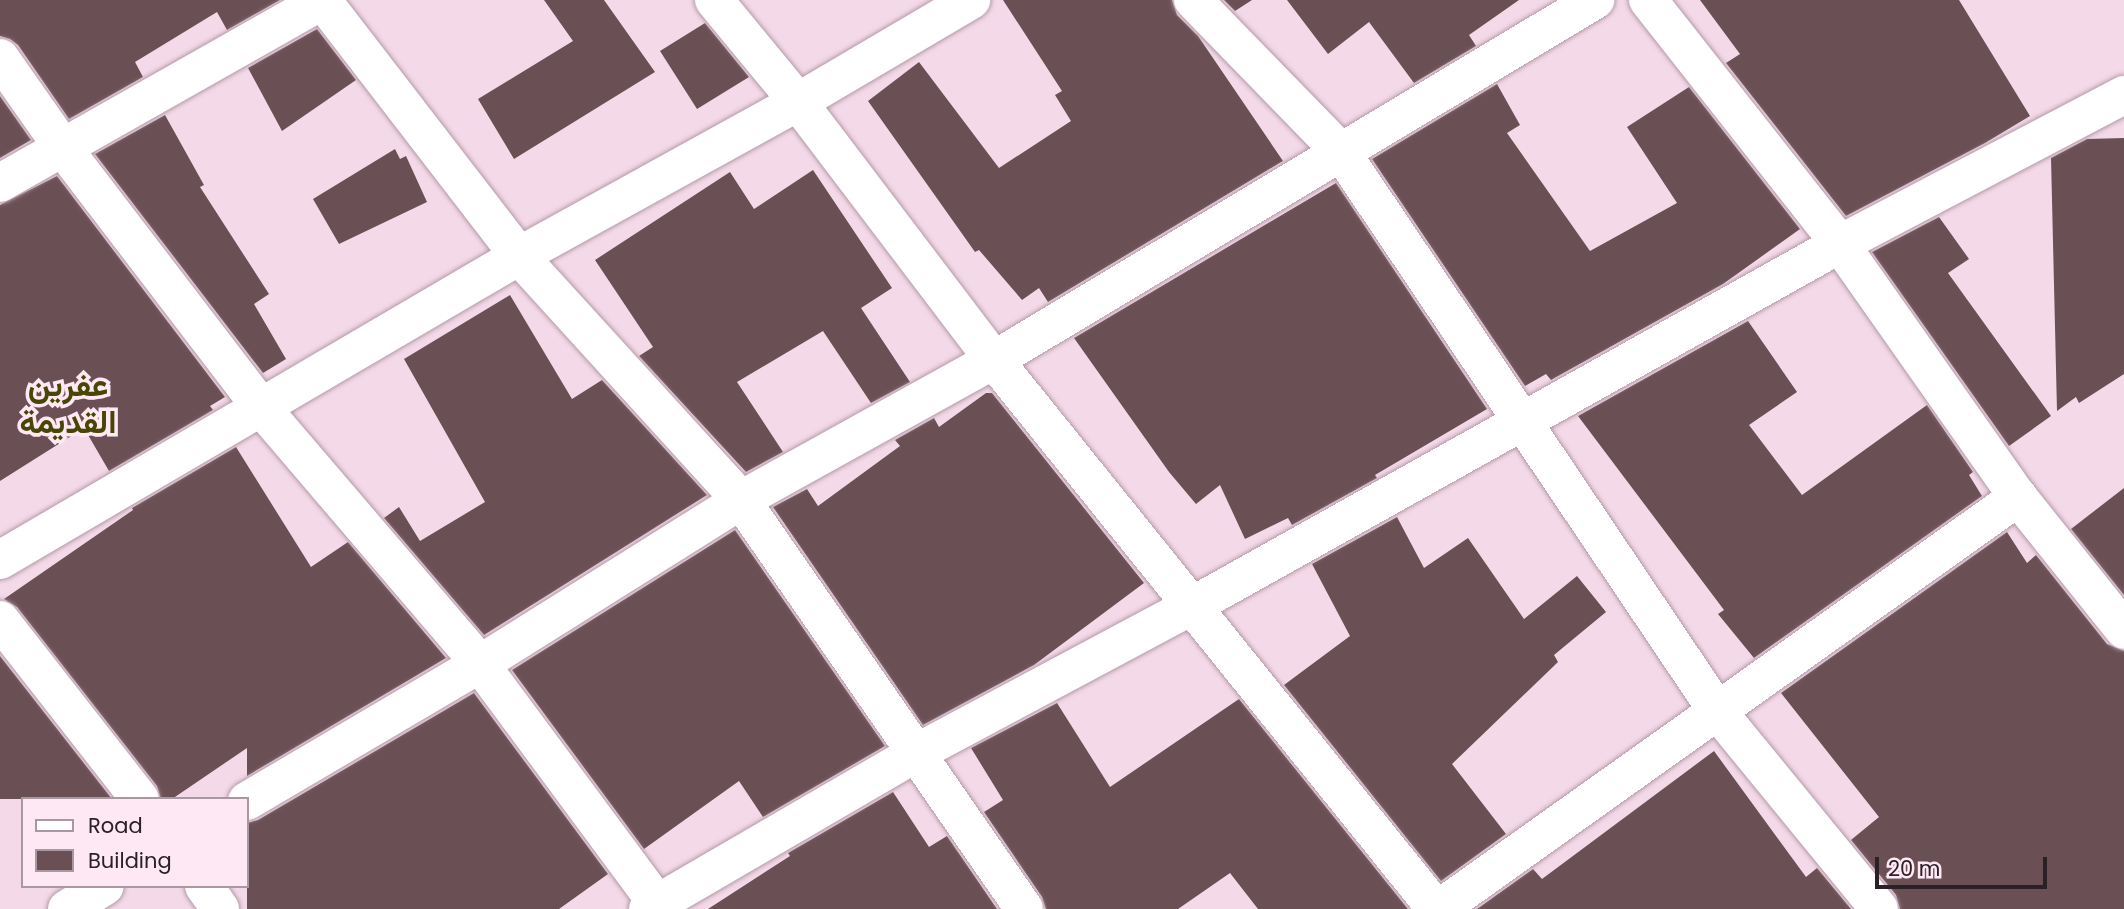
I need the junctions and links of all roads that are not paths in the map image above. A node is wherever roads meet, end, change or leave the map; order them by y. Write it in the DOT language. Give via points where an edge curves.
graph roads {
  1 [pos="323,0"];
  2 [pos="714,0"];
  3 [pos="971,0"];
  4 [pos="1194,0"];
  5 [pos="1595,0"];
  6 [pos="1648,0"];
  7 [pos="0,58"];
  8 [pos="2124,95"];
  9 [pos="798,102"];
  10 [pos="63,148"];
  11 [pos="1341,152"];
  12 [pos="0,183"];
  13 [pos="1840,244"];
  14 [pos="519,256"];
  15 [pos="994,360"];
  16 [pos="260,406"];
  17 [pos="1521,423"];
  18 [pos="2018,496"];
  19 [pos="741,500"];
  20 [pos="0,560"];
  21 [pos="1192,606"];
  22 [pos="0,620"];
  23 [pos="2124,630"];
  24 [pos="480,664"];
  25 [pos="1718,712"];
  26 [pos="918,752"];
  27 [pos="138,797"];
  28 [pos="248,800"];
  29 [pos="102,888"];
  30 [pos="205,888"];
  31 [pos="655,907"];
  32 [pos="67,909"];
  33 [pos="220,909"];
  34 [pos="1024,909"];
  35 [pos="1437,909"];
  36 [pos="1879,909"];
  1 -- 10 [label="street"];
  1 -- 14 [label="street"];
  2 -- 9 [label="street"];
  3 -- 9 [label="street"];
  4 -- 11 [label="street"];
  5 -- 11 [label="street"];
  6 -- 13 [label="street"];
  7 -- 10 [label="street"];
  8 -- 13 [label="street"];
  9 -- 14 [label="street"];
  9 -- 15 [label="street"];
  10 -- 12 [label="street"];
  10 -- 16 [label="street"];
  11 -- 15 [label="street"];
  11 -- 17 [label="street"];
  13 -- 17 [label="street"];
  13 -- 18 [label="street"];
  14 -- 16 [label="street"];
  14 -- 19 [label="street"];
  15 -- 19 [label="street"];
  15 -- 21 [label="street"];
  16 -- 20 [label="street"];
  16 -- 24 [label="street"];
  17 -- 21 [label="street"];
  17 -- 25 [label="street"];
  18 -- 23 [label="street"];
  18 -- 25 [label="street"];
  19 -- 24 [label="street"];
  19 -- 26 [label="street"];
  21 -- 26 [label="street"];
  21 -- 35 [label="street"];
  22 -- 27 [label="street"];
  24 -- 28 [label="street"];
  24 -- 31 [label="street"];
  25 -- 35 [label="street"];
  25 -- 36 [label="street"];
  26 -- 31 [label="street"];
  26 -- 34 [label="street"];
  29 -- 32 [label="street"];
  30 -- 33 [label="street"];
}
